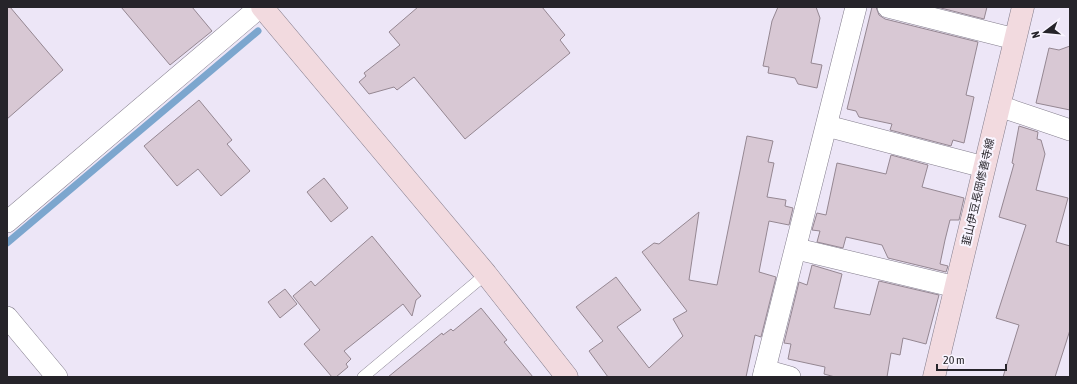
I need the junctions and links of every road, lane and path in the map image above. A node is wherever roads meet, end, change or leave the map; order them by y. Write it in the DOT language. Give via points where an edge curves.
graph roads {
  1 [pos="261,7"];
  2 [pos="856,7"];
  3 [pos="888,7"];
  4 [pos="1023,7"];
  5 [pos="1015,39"];
  6 [pos="999,106"];
  7 [pos="827,126"];
  8 [pos="1070,130"];
  9 [pos="984,167"];
  10 [pos="7,222"];
  11 [pos="797,249"];
  12 [pos="486,274"];
  13 [pos="956,287"];
  14 [pos="7,317"];
  15 [pos="764,374"];
  16 [pos="58,377"];
  17 [pos="363,377"];
  18 [pos="566,377"];
  19 [pos="790,377"];
  20 [pos="934,377"];
  1 -- 10 [label="street"];
  1 -- 12 [label="street"];
  2 -- 7 [label="street"];
  3 -- 5 [label="street"];
  4 -- 5 [label="street, 韮山伊豆長岡修善寺線"];
  5 -- 6 [label="street, 韮山伊豆長岡修善寺線"];
  6 -- 8 [label="street"];
  6 -- 9 [label="street, 韮山伊豆長岡修善寺線"];
  7 -- 9 [label="street"];
  7 -- 11 [label="street"];
  9 -- 13 [label="street, 韮山伊豆長岡修善寺線"];
  11 -- 13 [label="street"];
  11 -- 15 [label="street"];
  12 -- 17 [label="lane"];
  12 -- 18 [label="street"];
  13 -- 20 [label="street, 韮山伊豆長岡修善寺線"];
  14 -- 16 [label="street"];
  15 -- 19 [label="street"];
}
